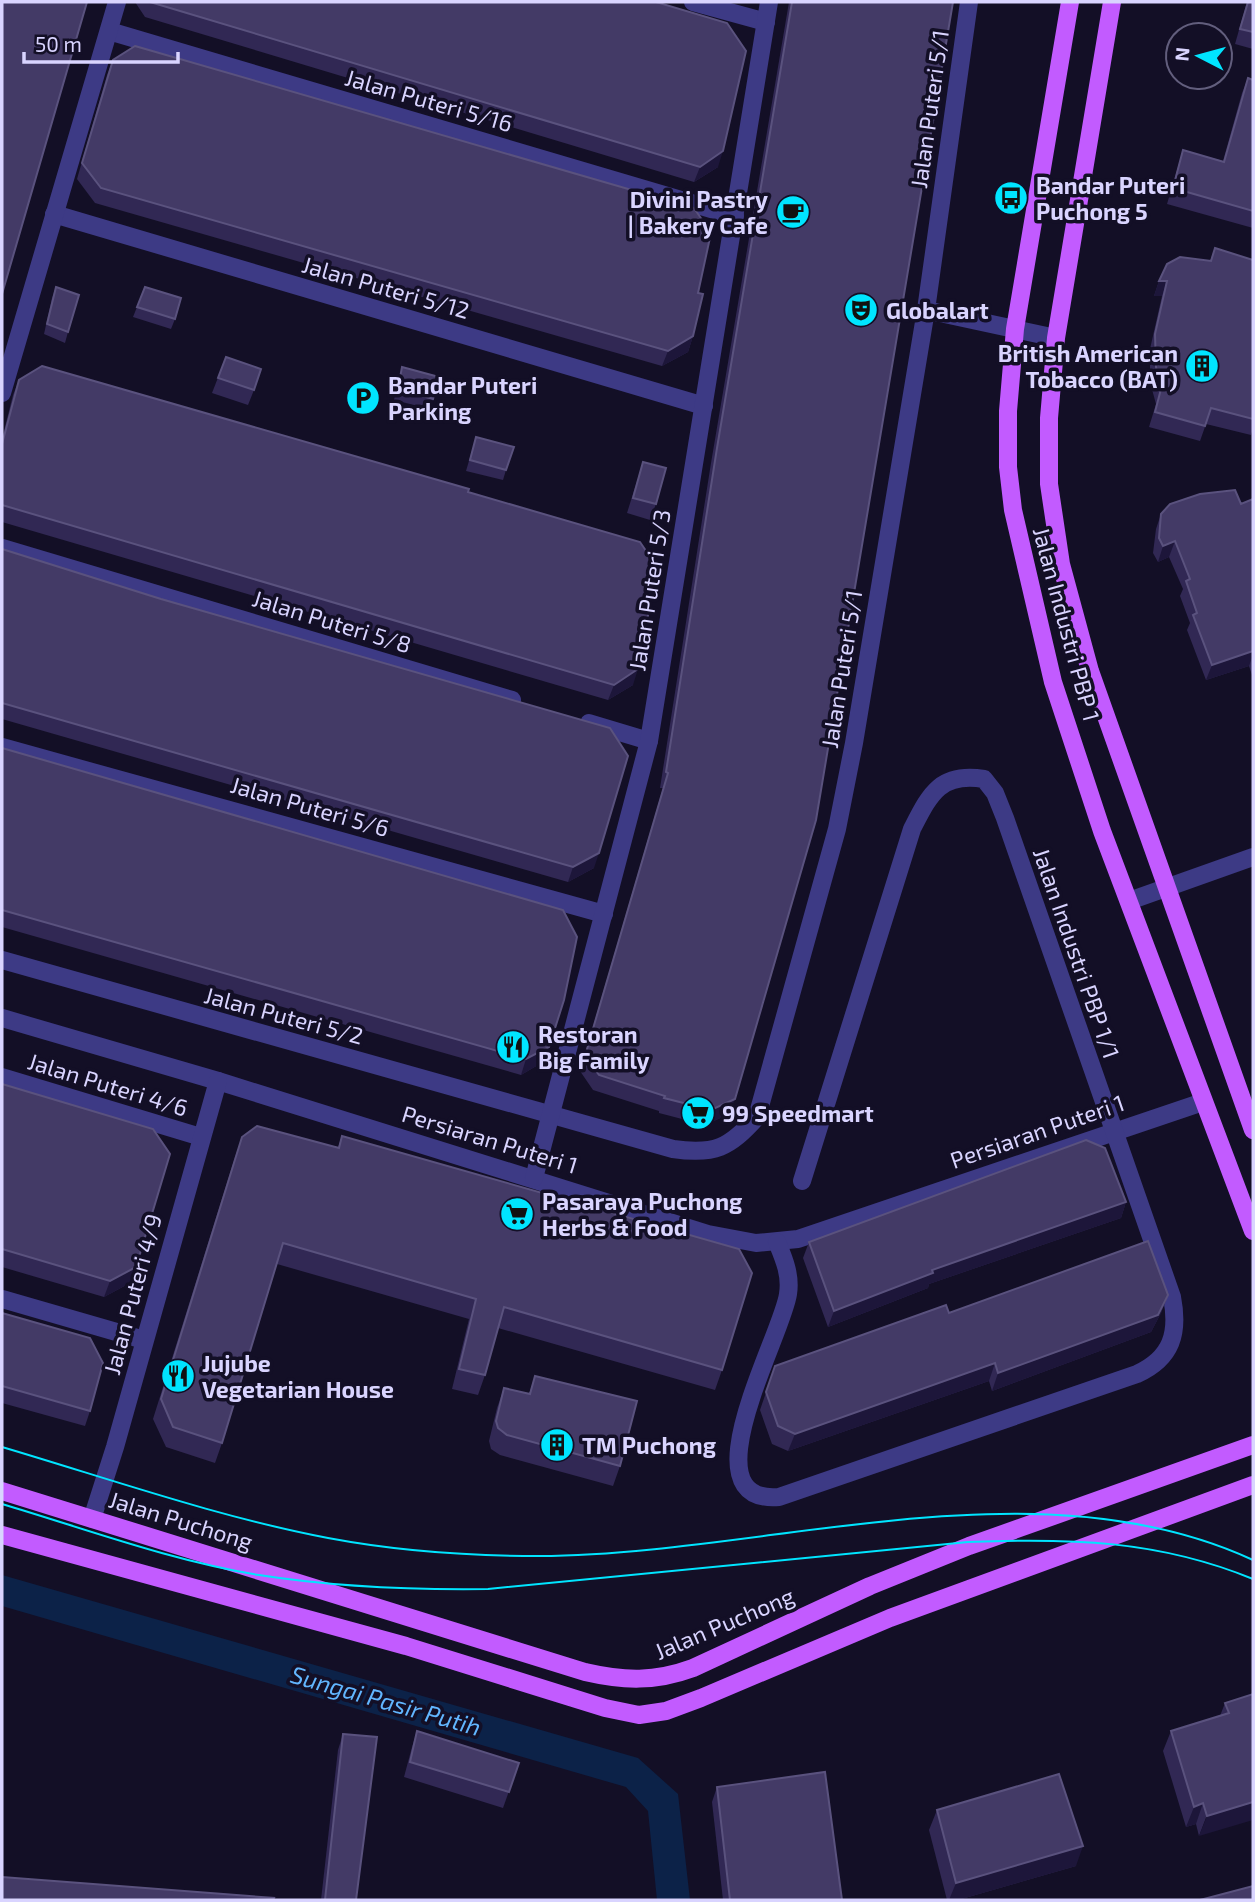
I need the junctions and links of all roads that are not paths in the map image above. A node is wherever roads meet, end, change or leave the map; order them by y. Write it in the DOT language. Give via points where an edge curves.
graph roads {
  1 [pos="117,2"];
  2 [pos="693,2"];
  3 [pos="769,2"];
  4 [pos="969,2"];
  5 [pos="1070,2"];
  6 [pos="1112,2"];
  7 [pos="766,22"];
  8 [pos="109,31"];
  9 [pos="54,215"];
  10 [pos="735,216"];
  11 [pos="926,310"];
  12 [pos="1015,329"];
  13 [pos="1056,338"];
  14 [pos="2,393"];
  15 [pos="704,406"];
  16 [pos="2,548"];
  17 [pos="533,707"];
  18 [pos="572,718"];
  19 [pos="649,741"];
  20 [pos="2,747"];
  21 [pos="1253,857"];
  22 [pos="1167,888"];
  23 [pos="1129,901"];
  24 [pos="604,914"];
  25 [pos="2,960"];
  26 [pos="2,1018"];
  27 [pos="2,1077"];
  28 [pos="218,1081"];
  29 [pos="1203,1102"];
  30 [pos="553,1115"];
  31 [pos="1253,1130"];
  32 [pos="1114,1131"];
  33 [pos="201,1137"];
  34 [pos="534,1178"];
  35 [pos="802,1181"];
  36 [pos="1253,1231"];
  37 [pos="778,1242"];
  38 [pos="2,1299"];
  39 [pos="144,1340"];
  40 [pos="1253,1432"];
  41 [pos="1253,1445"];
  42 [pos="1198,1464"];
  43 [pos="1253,1485"];
  44 [pos="2,1491"];
  45 [pos="1253,1491"];
  46 [pos="1234,1492"];
  47 [pos="92,1519"];
  48 [pos="2,1535"];
  1 -- 8 [label="street"];
  2 -- 7 [label="street"];
  3 -- 7 [label="street, Jalan Puteri 5/3"];
  4 -- 11 [label="street, Jalan Puteri 5/1"];
  5 -- 12 [label="main road, Jalan Industri PBP 1"];
  6 -- 13 [label="main road, Jalan Industri PBP 1"];
  7 -- 10 [label="street, Jalan Puteri 5/3"];
  8 -- 9 [label="street"];
  8 -- 10 [label="street, Jalan Puteri 5/16"];
  9 -- 14 [label="street"];
  9 -- 15 [label="street, Jalan Puteri 5/12"];
  10 -- 15 [label="street, Jalan Puteri 5/3"];
  11 -- 12 [label="street"];
  11 -- 30 [label="street, Jalan Puteri 5/1" via="837,829 757,1117 737,1139 716,1150 693,1152"];
  12 -- 13 [label="street"];
  12 -- 23 [label="main road, Jalan Industri PBP 1" via="1008,467 1025,573 1053,682"];
  13 -- 22 [label="main road, Jalan Industri PBP 1" via="1049,484 1061,564 1090,671"];
  15 -- 19 [label="street, Jalan Puteri 5/3"];
  16 -- 17 [label="street, Jalan Puteri 5/8"];
  18 -- 19 [label="street"];
  19 -- 24 [label="street, Jalan Puteri 5/3"];
  20 -- 24 [label="street, Jalan Puteri 5/6"];
  21 -- 22 [label="street"];
  22 -- 23 [label="street"];
  22 -- 31 [label="main road, Jalan Industri PBP 1"];
  23 -- 29 [label="main road, Jalan Industri PBP 1"];
  24 -- 30 [label="street, Jalan Puteri 5/3"];
  25 -- 30 [label="street, Jalan Puteri 5/2"];
  26 -- 28 [label="street, Persiaran Puteri 1"];
  27 -- 33 [label="street, Jalan Puteri 4/6"];
  28 -- 33 [label="street, Jalan Puteri 4/9"];
  28 -- 34 [label="street, Persiaran Puteri 1"];
  29 -- 32 [label="street, Persiaran Puteri 1"];
  29 -- 36 [label="main road, Jalan Industri PBP 1"];
  30 -- 34 [label="street, Jalan Puteri 5/3"];
  32 -- 35 [label="street, Jalan Industri PBP 1/1" via="995,793 984,779 950,778 934,791 912,830"];
  32 -- 37 [label="street, Persiaran Puteri 1"];
  32 -- 37 [label="street, Jalan Industri PBP 1/1" via="1172,1297 1175,1327 1166,1355 1137,1374 779,1497 764,1498 750,1493 741,1479 738,1455 743,1418 788,1298 787,1269"];
  33 -- 39 [label="street, Jalan Puteri 4/9"];
  34 -- 37 [label="street, Persiaran Puteri 1" via="708,1234 755,1243"];
  38 -- 39 [label="street"];
  39 -- 47 [label="street, Jalan Puteri 4/9"];
  40 -- 42 [label="main road"];
  41 -- 42 [label="main road, Jalan Puchong"];
  42 -- 47 [label="main road, Jalan Puchong" via="882,1581 693,1668 635,1681 585,1672"];
  43 -- 46 [label="main road"];
  44 -- 47 [label="main road, Jalan Puchong"];
  45 -- 46 [label="main road"];
  46 -- 48 [label="main road" via="890,1618 701,1698 639,1715"];
}
